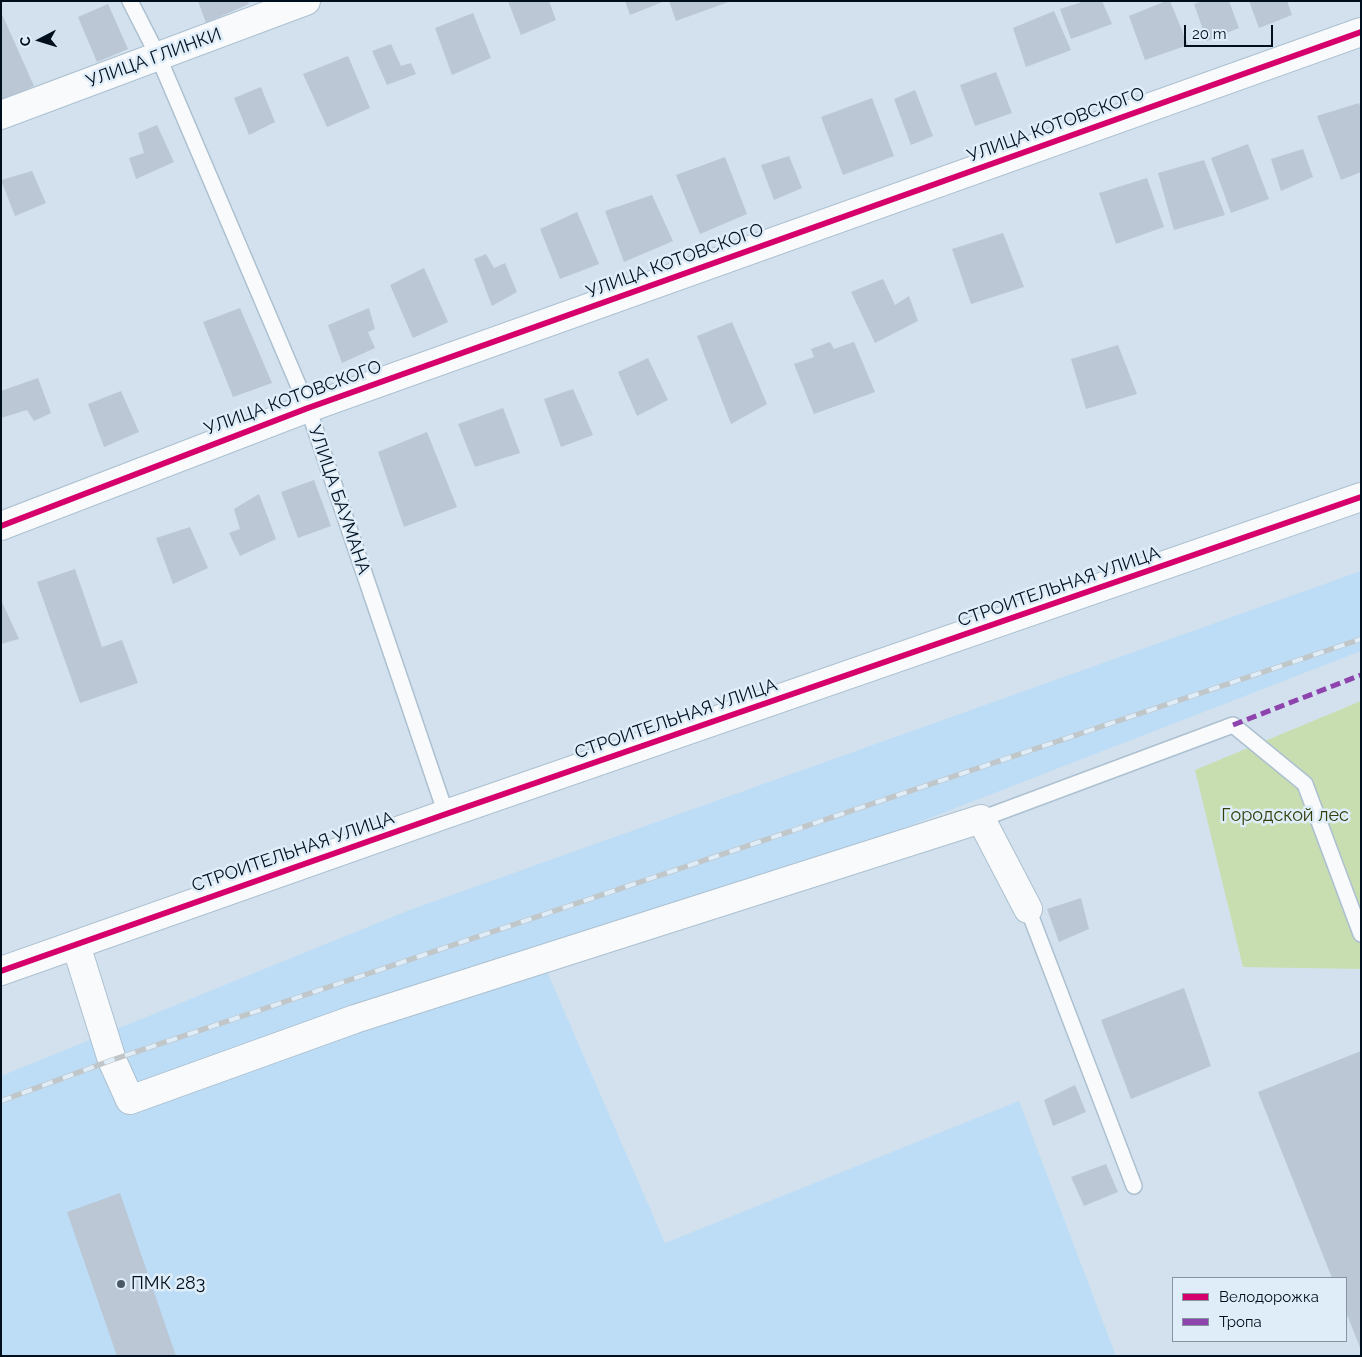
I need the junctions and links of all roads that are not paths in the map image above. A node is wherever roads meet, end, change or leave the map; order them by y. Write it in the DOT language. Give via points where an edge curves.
graph roads {
  1 [pos="130,1"];
  2 [pos="306,1"];
  3 [pos="1361,32"];
  4 [pos="158,56"];
  5 [pos="1,115"];
  6 [pos="308,408"];
  7 [pos="1361,497"];
  8 [pos="1,526"];
  9 [pos="446,814"];
  10 [pos="981,819"];
  11 [pos="1028,909"];
  12 [pos="1361,934"];
  13 [pos="76,945"];
  14 [pos="1,971"];
  15 [pos="1134,1186"];
  1 -- 4 [label="lane, УЛИЦА БАУМАНА"];
  2 -- 4 [label="street, УЛИЦА ГЛИНКИ"];
  3 -- 6 [label="street, УЛИЦА КОТОВСКОГО"];
  4 -- 5 [label="street, УЛИЦА ГЛИНКИ"];
  4 -- 6 [label="lane, УЛИЦА БАУМАНА"];
  6 -- 8 [label="street, УЛИЦА КОТОВСКОГО"];
  6 -- 9 [label="lane, УЛИЦА БАУМАНА"];
  7 -- 9 [label="street, СТРОИТЕЛЬНАЯ УЛИЦА"];
  9 -- 13 [label="street, СТРОИТЕЛЬНАЯ УЛИЦА"];
  10 -- 11 [label="street"];
  10 -- 12 [label="lane" via="1233,725 1305,784"];
  10 -- 13 [label="street" via="355,1019 130,1100 112,1060"];
  11 -- 15 [label="lane"];
  13 -- 14 [label="street, СТРОИТЕЛЬНАЯ УЛИЦА"];
}
